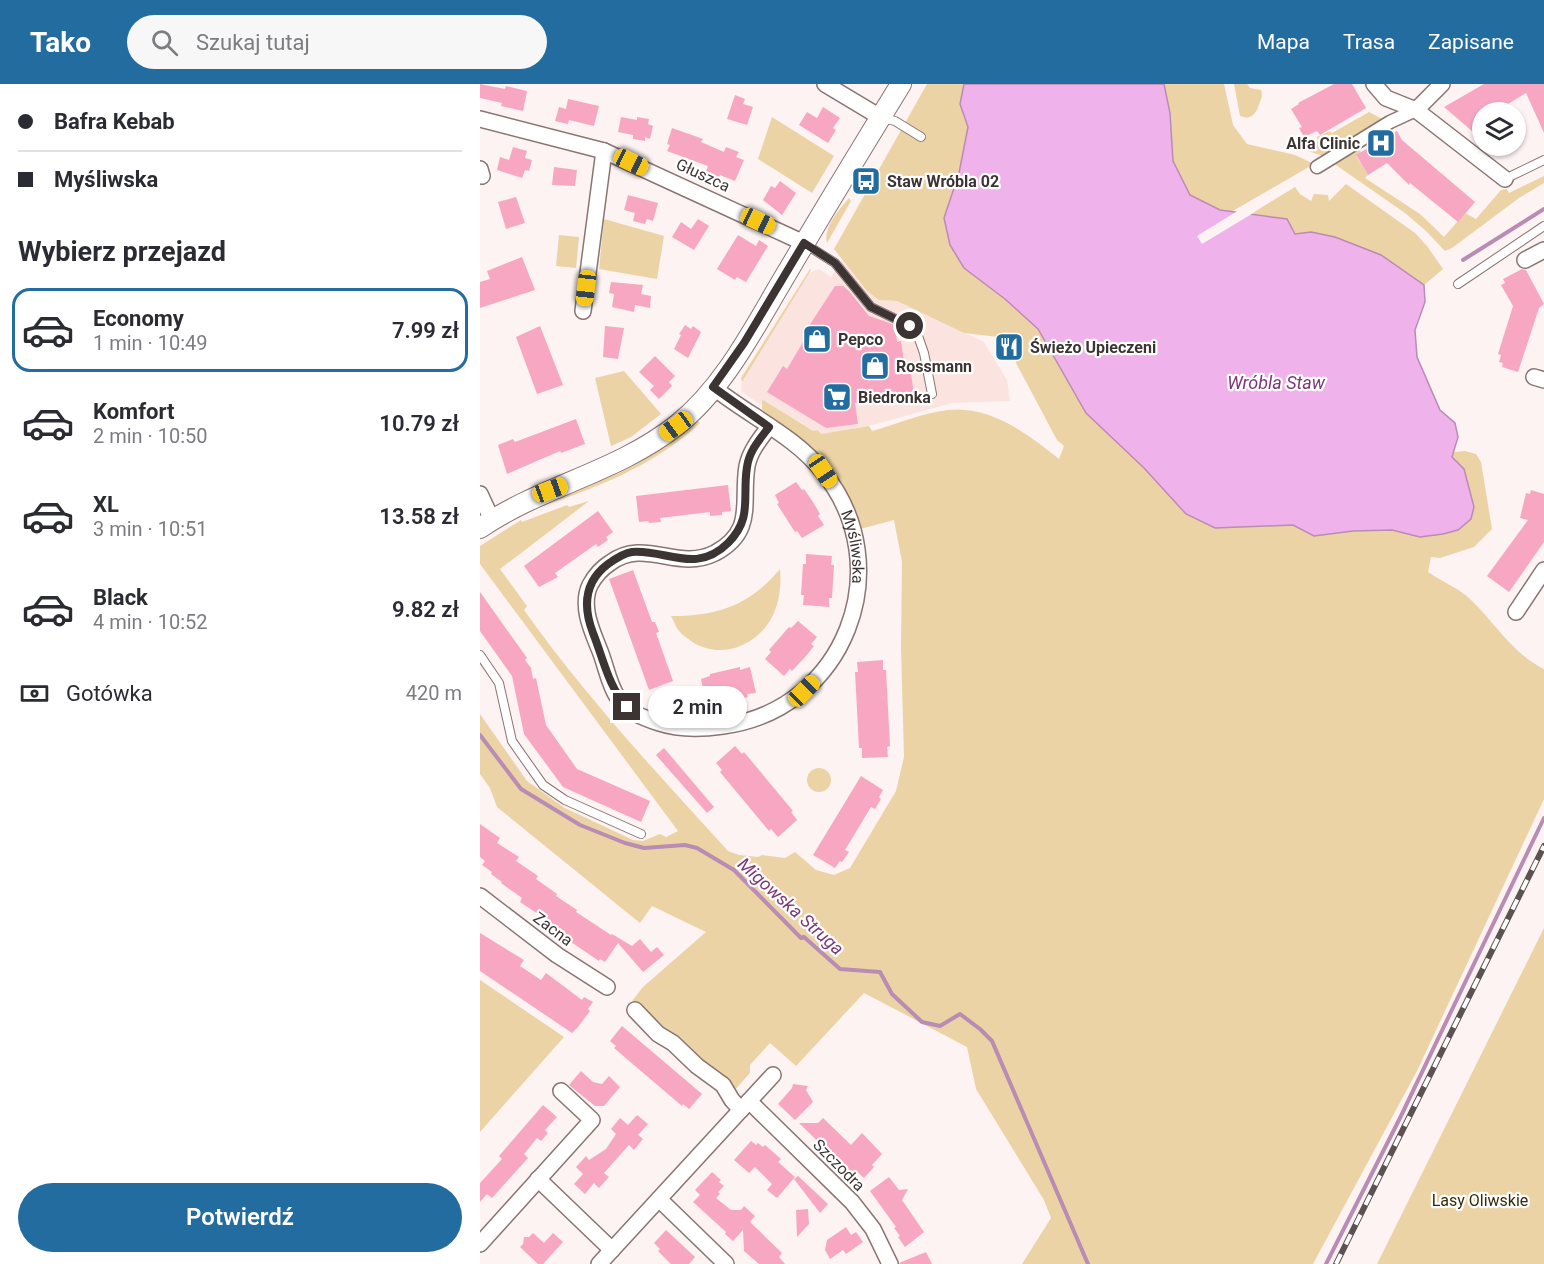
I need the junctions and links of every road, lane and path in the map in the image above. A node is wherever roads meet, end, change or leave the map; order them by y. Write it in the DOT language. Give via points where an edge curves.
graph roads {
  1 [pos="825,84"];
  2 [pos="901,84"];
  3 [pos="1374,84"];
  4 [pos="1442,84"];
  5 [pos="1416,110"];
  6 [pos="880,117"];
  7 [pos="480,119"];
  8 [pos="921,137"];
  9 [pos="603,151"];
  10 [pos="1544,160"];
  11 [pos="1317,167"];
  12 [pos="1505,179"];
  13 [pos="1544,226"];
  14 [pos="804,243"];
  15 [pos="1458,284"];
  16 [pos="583,311"];
  17 [pos="713,387"];
  18 [pos="932,394"];
  19 [pos="769,427"];
  20 [pos="480,494"];
  21 [pos="486,524"];
  22 [pos="1544,570"];
  23 [pos="1516,612"];
  24 [pos="480,655"];
  25 [pos="641,834"];
  26 [pos="480,896"];
  27 [pos="607,987"];
  28 [pos="635,1010"];
  29 [pos="773,1075"];
  30 [pos="561,1091"];
  31 [pos="745,1105"];
  32 [pos="538,1179"];
  33 [pos="659,1199"];
  34 [pos="480,1244"];
  35 [pos="612,1250"];
  36 [pos="599,1264"];
  37 [pos="726,1264"];
  38 [pos="890,1264"];
  1 -- 6 [label="street"];
  2 -- 6 [label="street"];
  3 -- 5 [label="street" via="1386,98"];
  4 -- 5 [label="street"];
  5 -- 11 [label="street"];
  5 -- 12 [label="street"];
  6 -- 8 [label="lane"];
  6 -- 14 [label="street"];
  7 -- 9 [label="street, Głuszca"];
  9 -- 14 [label="street, Głuszca"];
  9 -- 16 [label="street"];
  10 -- 12 [label="lane"];
  13 -- 15 [label="lane"];
  14 -- 17 [label="street"];
  14 -- 18 [label="lane" via="835,263 871,307 910,326 924,353"];
  17 -- 19 [label="street, Myśliwska"];
  17 -- 21 [label="street" via="686,417 643,448 607,468 518,505"];
  19 -- 19 [label="street, Myśliwska" via="823,471 837,491 853,532 858,563 856,606 839,650 804,691 785,705 741,724 691,729 644,718 617,697 586,609 591,584 602,569 628,552 691,560 713,554 726,545 744,521 747,465"];
  20 -- 21 [label="street"];
  22 -- 23 [label="street"];
  24 -- 25 [label="lane" via="499,683 512,741 543,785 565,800"];
  26 -- 27 [label="street, Zacna" via="557,955"];
  28 -- 31 [label="street, Szczodra" via="658,1034 723,1084 732,1100"];
  29 -- 31 [label="street"];
  30 -- 32 [label="street" via="592,1120"];
  31 -- 33 [label="street"];
  31 -- 38 [label="street, Szczodra" via="852,1202 873,1229"];
  32 -- 34 [label="street"];
  32 -- 35 [label="street"];
  33 -- 35 [label="street"];
  33 -- 37 [label="street"];
  35 -- 36 [label="street"];
}
